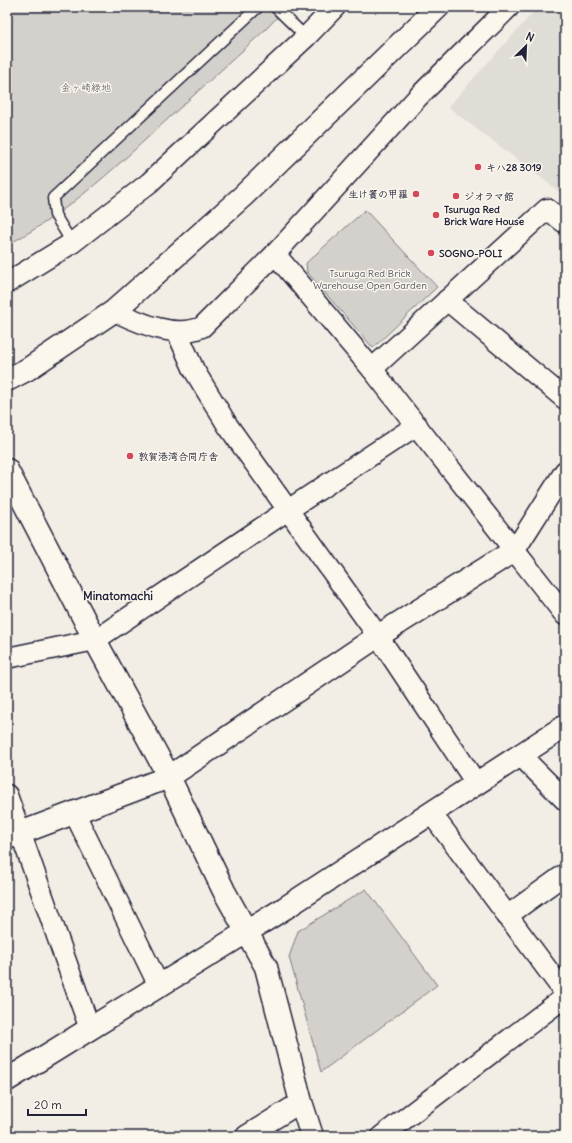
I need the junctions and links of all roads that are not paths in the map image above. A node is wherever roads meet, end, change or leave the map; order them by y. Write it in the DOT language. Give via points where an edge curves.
graph roads {
  1 [pos="258,7"];
  2 [pos="275,7"];
  3 [pos="335,7"];
  4 [pos="438,7"];
  5 [pos="508,7"];
  6 [pos="306,37"];
  7 [pos="565,223"];
  8 [pos="72,243"];
  9 [pos="275,254"];
  10 [pos="7,283"];
  11 [pos="446,300"];
  12 [pos="114,311"];
  13 [pos="177,332"];
  14 [pos="372,369"];
  15 [pos="7,380"];
  16 [pos="565,399"];
  17 [pos="417,425"];
  18 [pos="7,470"];
  19 [pos="565,471"];
  20 [pos="288,510"];
  21 [pos="515,550"];
  22 [pos="565,615"];
  23 [pos="378,636"];
  24 [pos="95,640"];
  25 [pos="7,658"];
  26 [pos="565,726"];
  27 [pos="520,755"];
  28 [pos="169,777"];
  29 [pos="476,783"];
  30 [pos="7,794"];
  31 [pos="565,800"];
  32 [pos="431,813"];
  33 [pos="75,814"];
  34 [pos="14,836"];
  35 [pos="565,874"];
  36 [pos="507,916"];
  37 [pos="247,932"];
  38 [pos="159,986"];
  39 [pos="565,993"];
  40 [pos="565,997"];
  41 [pos="90,1029"];
  42 [pos="7,1080"];
  43 [pos="301,1102"];
  44 [pos="246,1136"];
  45 [pos="312,1136"];
  46 [pos="382,1136"];
  1 -- 8 [label="lane" via="53,198 55,215"];
  2 -- 6 [label="lane"];
  3 -- 6 [label="street"];
  4 -- 12 [label="street" via="243,196"];
  5 -- 9 [label="street" via="418,97"];
  6 -- 8 [label="street" via="149,182"];
  7 -- 11 [label="street" via="547,209"];
  8 -- 10 [label="street"];
  9 -- 13 [label="street" via="202,327"];
  9 -- 14 [label="street"];
  11 -- 14 [label="street"];
  11 -- 16 [label="street"];
  12 -- 13 [label="street" via="144,324"];
  12 -- 15 [label="street" via="28,369"];
  13 -- 20 [label="street" via="194,370 228,426"];
  14 -- 17 [label="street"];
  17 -- 20 [label="street"];
  17 -- 21 [label="street"];
  18 -- 24 [label="street"];
  19 -- 21 [label="street"];
  20 -- 23 [label="street"];
  20 -- 24 [label="street"];
  21 -- 22 [label="street"];
  21 -- 23 [label="street"];
  23 -- 28 [label="street"];
  23 -- 29 [label="street"];
  24 -- 25 [label="street"];
  24 -- 28 [label="street"];
  26 -- 27 [label="street"];
  27 -- 29 [label="street"];
  27 -- 31 [label="street"];
  28 -- 33 [label="street"];
  28 -- 37 [label="street" via="224,891"];
  29 -- 32 [label="street"];
  30 -- 34 [label="street"];
  32 -- 36 [label="street"];
  32 -- 37 [label="street"];
  33 -- 34 [label="street"];
  33 -- 38 [label="street"];
  34 -- 41 [label="street"];
  35 -- 36 [label="street"];
  36 -- 39 [label="street"];
  37 -- 38 [label="street"];
  37 -- 43 [label="street" via="266,967"];
  38 -- 41 [label="street"];
  40 -- 46 [label="street"];
  41 -- 42 [label="street"];
  43 -- 44 [label="street"];
  43 -- 45 [label="street"];
}
